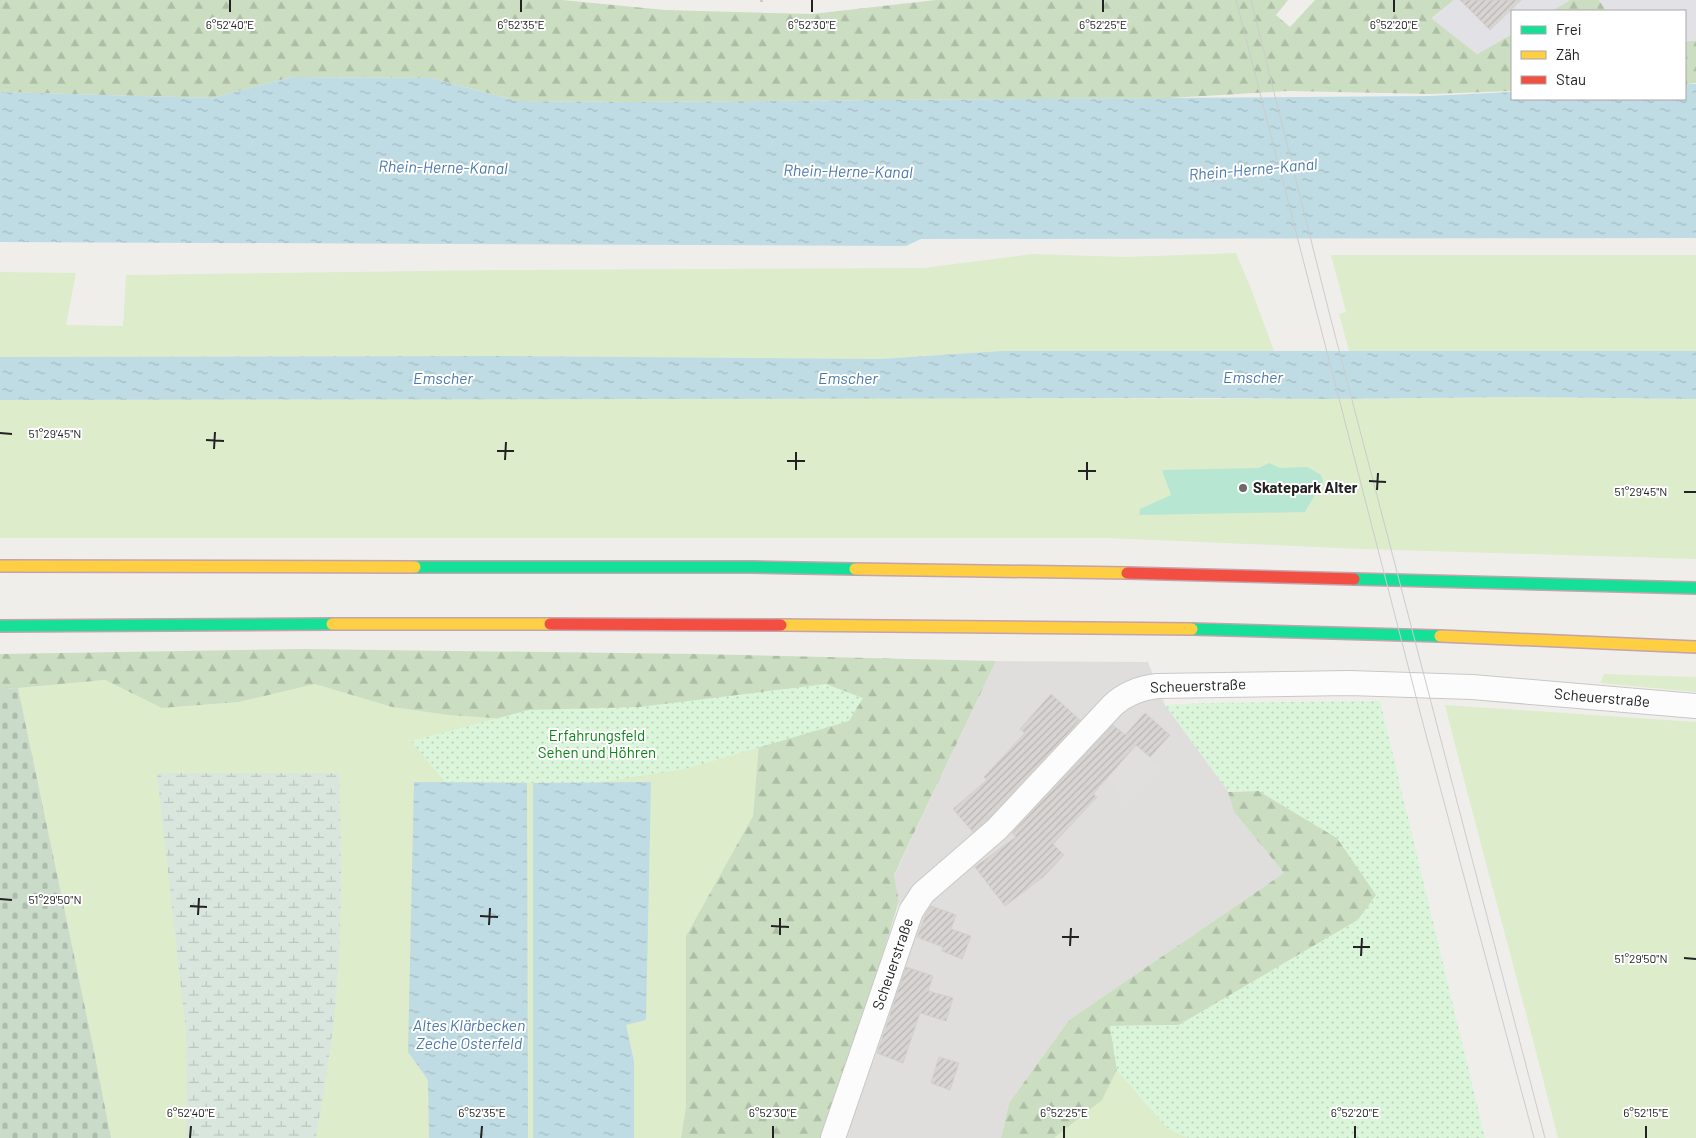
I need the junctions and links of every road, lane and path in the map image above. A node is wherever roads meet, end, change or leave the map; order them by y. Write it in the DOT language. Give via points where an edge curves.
graph roads {
  1 [pos="0,566"];
  2 [pos="1696,588"];
  3 [pos="0,626"];
  4 [pos="1696,647"];
  5 [pos="1696,706"];
  6 [pos="833,1138"];
  1 -- 2 [label="highway" via="772,568"];
  3 -- 4 [label="highway" via="970,626 1531,638"];
  5 -- 6 [label="street, Scheuerstraße" via="1472,686 1362,683 1157,686 1134,690 1113,705 998,830 923,893 911,911"];
}
